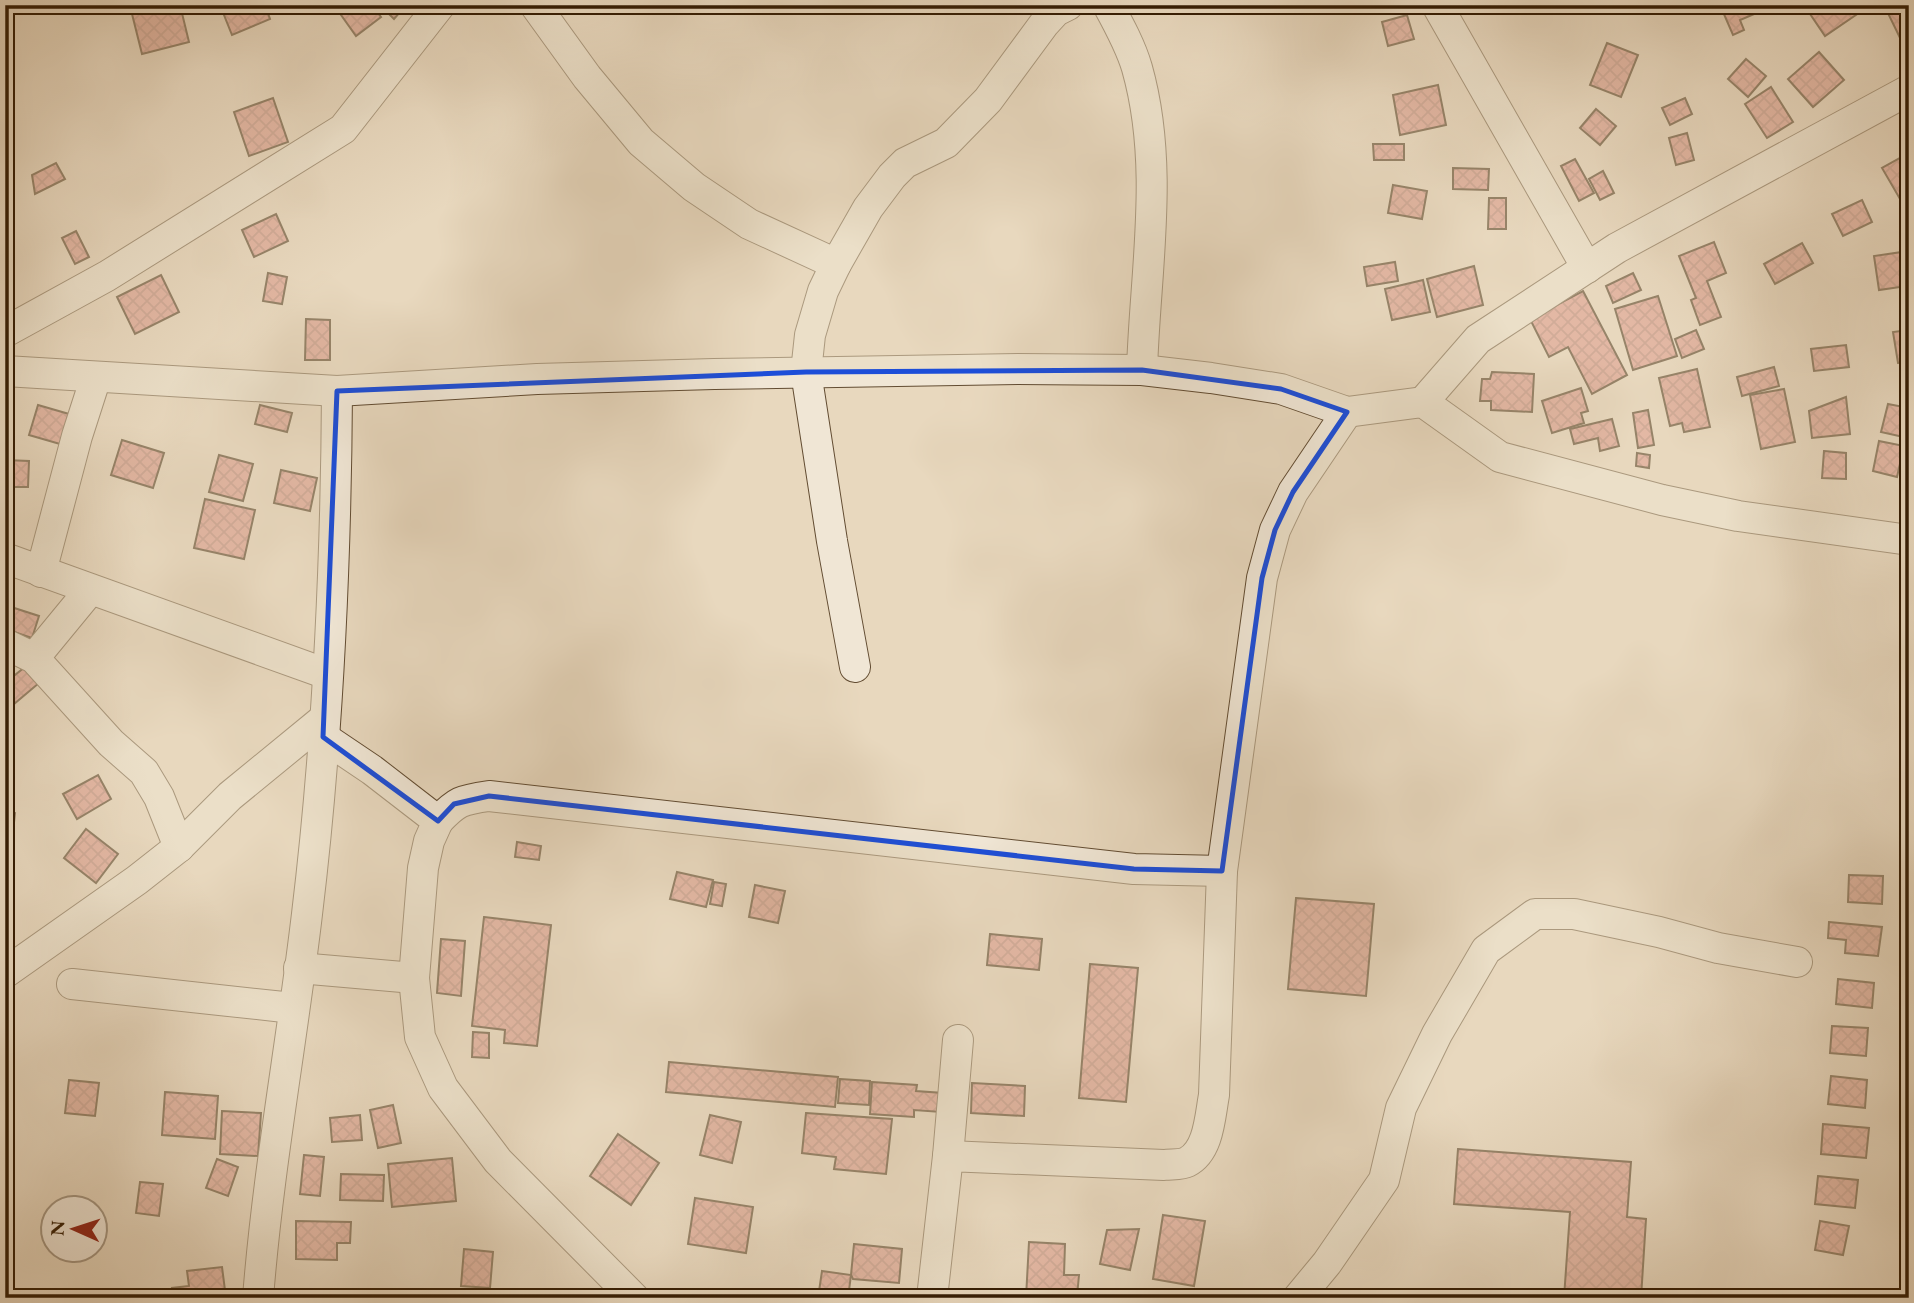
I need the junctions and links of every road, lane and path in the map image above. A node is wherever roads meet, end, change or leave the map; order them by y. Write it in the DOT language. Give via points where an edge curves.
graph roads {
  1 [pos="440,5"];
  2 [pos="535,5"];
  3 [pos="1068,5"];
  4 [pos="1108,5"];
  5 [pos="1437,5"];
  6 [pos="1909,90"];
  7 [pos="836,264"];
  8 [pos="1587,268"];
  9 [pos="5,332"];
  10 [pos="1142,370"];
  11 [pos="5,371"];
  12 [pos="806,372"];
  13 [pos="96,377"];
  14 [pos="337,391"];
  15 [pos="1423,402"];
  16 [pos="1347,412"];
  17 [pos="1909,540"];
  18 [pos="5,558"];
  19 [pos="41,572"];
  20 [pos="90,590"];
  21 [pos="5,643"];
  22 [pos="34,658"];
  23 [pos="855,667"];
  24 [pos="327,674"];
  25 [pos="323,728"];
  26 [pos="438,821"];
  27 [pos="179,846"];
  28 [pos="1222,871"];
  29 [pos="1797,962"];
  30 [pos="299,968"];
  31 [pos="5,973"];
  32 [pos="414,978"];
  33 [pos="72,984"];
  34 [pos="293,1008"];
  35 [pos="958,1040"];
  36 [pos="948,1156"];
  37 [pos="258,1298"];
  38 [pos="634,1298"];
  39 [pos="932,1298"];
  40 [pos="1298,1298"];
  1 -- 9 [label="street" via="343,129 107,276"];
  2 -- 7 [label="street" via="641,142 694,187 749,224"];
  3 -- 7 [label="street" via="1044,24 988,100 946,143 905,163 892,176"];
  4 -- 10 [label="street" via="1137,66 1147,111 1151,243"];
  5 -- 8 [label="street"];
  6 -- 8 [label="street"];
  7 -- 12 [label="street" via="810,335"];
  8 -- 15 [label="street" via="1478,340"];
  10 -- 12 [label="street"];
  10 -- 16 [label="street" via="1281,389"];
  11 -- 13 [label="street"];
  12 -- 14 [label="street" via="537,379"];
  12 -- 23 [label="street"];
  13 -- 14 [label="street"];
  13 -- 19 [label="street"];
  14 -- 24 [label="street" via="336,526"];
  15 -- 16 [label="street"];
  15 -- 17 [label="street" via="1500,457 1738,516"];
  16 -- 28 [label="street" via="1293,492 1275,530 1262,578"];
  18 -- 19 [label="street"];
  19 -- 20 [label="street"];
  20 -- 22 [label="street"];
  20 -- 24 [label="street"];
  21 -- 22 [label="street"];
  22 -- 27 [label="street" via="111,743 144,772"];
  24 -- 25 [label="street"];
  25 -- 26 [label="street"];
  25 -- 27 [label="street" via="230,796"];
  25 -- 30 [label="street"];
  26 -- 28 [label="street" via="454,804 489,796 1134,869"];
  26 -- 32 [label="street" via="423,868"];
  27 -- 31 [label="street"];
  28 -- 36 [label="street" via="1214,1095 1200,1151 1186,1163 1164,1165"];
  29 -- 40 [label="street" via="1574,914 1535,914 1486,950 1401,1108 1384,1180"];
  30 -- 32 [label="street"];
  30 -- 34 [label="street"];
  32 -- 38 [label="street" via="420,1037 443,1088 498,1161"];
  33 -- 34 [label="street"];
  34 -- 37 [label="street" via="263,1227"];
  35 -- 36 [label="street"];
  36 -- 39 [label="street"];
}
